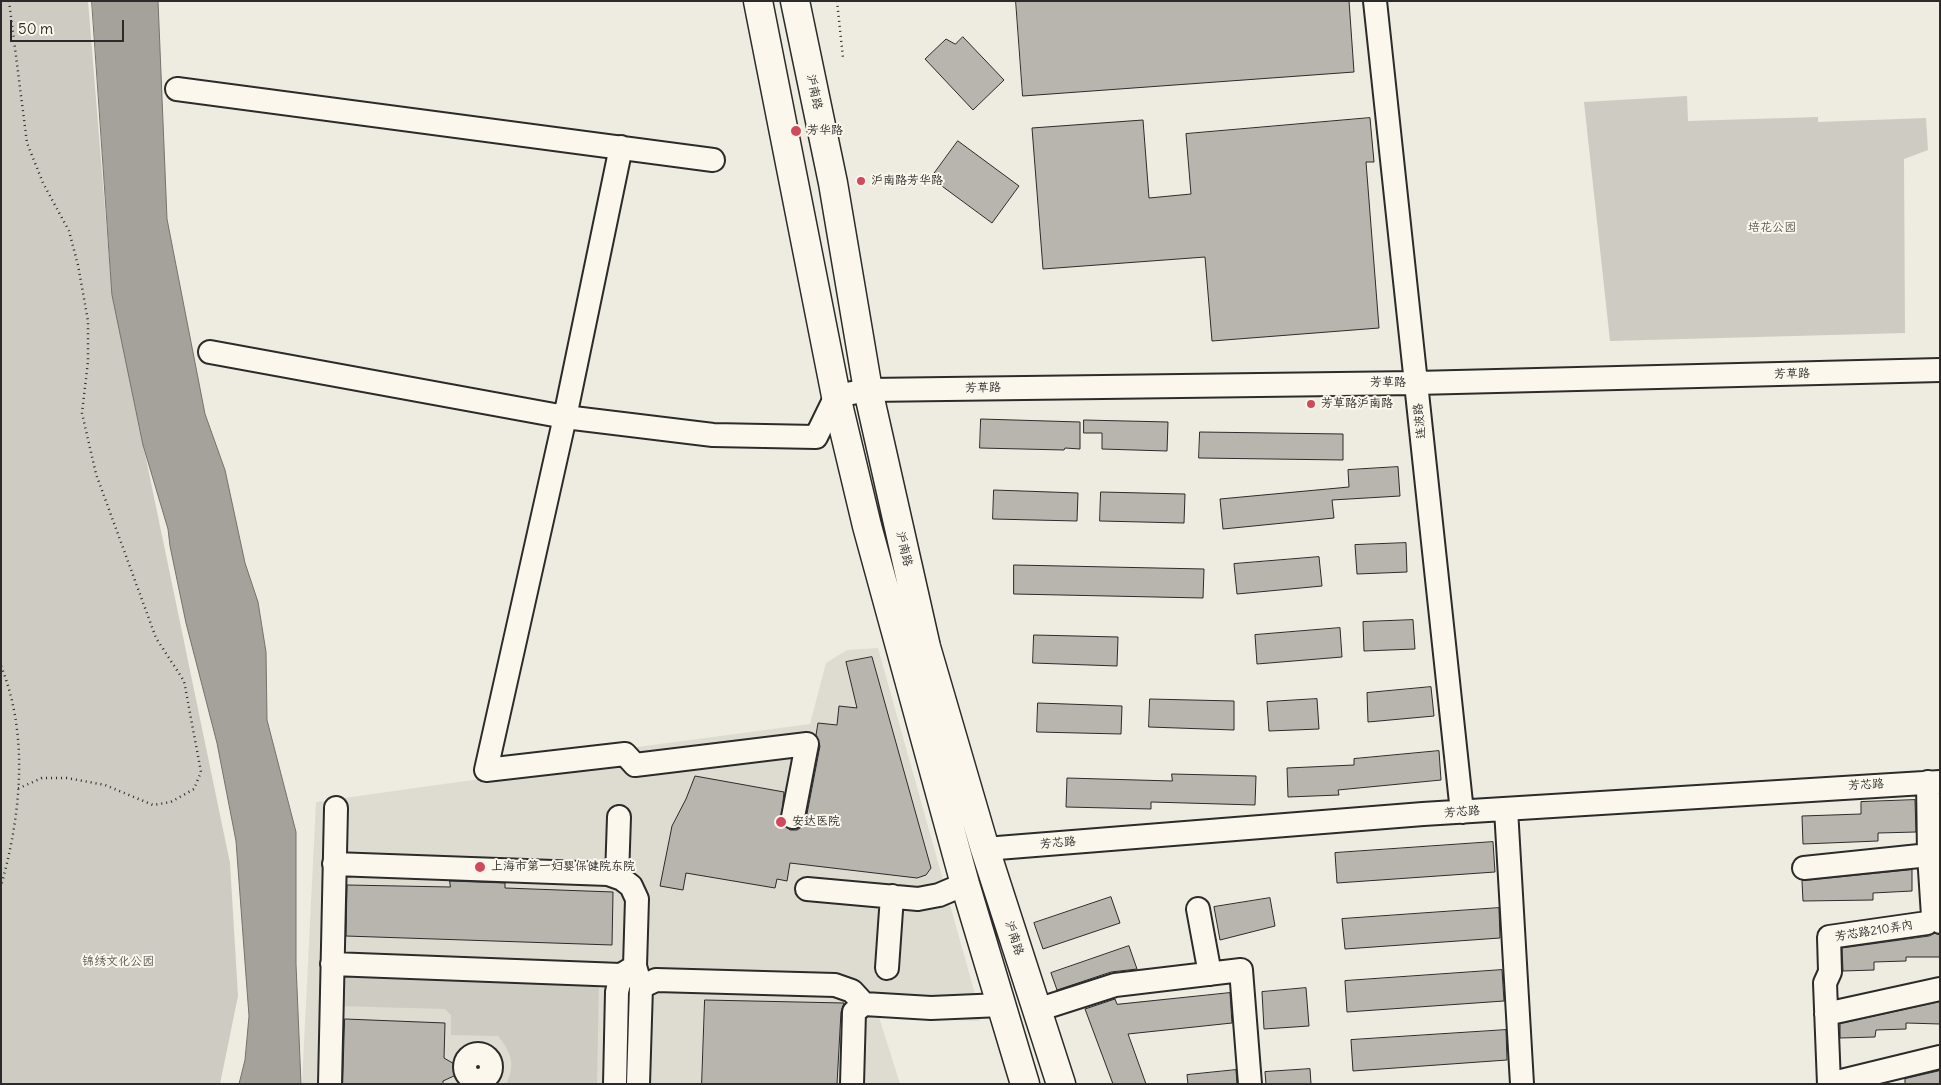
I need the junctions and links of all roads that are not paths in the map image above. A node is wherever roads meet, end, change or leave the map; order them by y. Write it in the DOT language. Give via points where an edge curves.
graph roads {
  1 [pos="758,1"];
  2 [pos="795,1"];
  3 [pos="1375,1"];
  4 [pos="177,89"];
  5 [pos="621,147"];
  6 [pos="713,160"];
  7 [pos="210,352"];
  8 [pos="1940,370"];
  9 [pos="1416,383"];
  10 [pos="868,390"];
  11 [pos="836,396"];
  12 [pos="565,417"];
  13 [pos="1934,787"];
  14 [pos="1798,802"];
  15 [pos="336,808"];
  16 [pos="1506,809"];
  17 [pos="1462,812"];
  18 [pos="619,817"];
  19 [pos="793,817"];
  20 [pos="985,849"];
  21 [pos="1929,855"];
  22 [pos="334,864"];
  23 [pos="1804,868"];
  24 [pos="617,877"];
  25 [pos="1935,880"];
  26 [pos="965,884"];
  27 [pos="807,889"];
  28 [pos="892,896"];
  29 [pos="1198,909"];
  30 [pos="1936,919"];
  31 [pos="332,964"];
  32 [pos="887,968"];
  33 [pos="1210,974"];
  34 [pos="632,976"];
  35 [pos="1940,989"];
  36 [pos="864,1004"];
  37 [pos="1001,1004"];
  38 [pos="1037,1010"];
  39 [pos="1826,1014"];
  40 [pos="1940,1057"];
  41 [pos="330,1084"];
  42 [pos="615,1084"];
  43 [pos="638,1084"];
  44 [pos="852,1084"];
  45 [pos="1025,1084"];
  46 [pos="1061,1084"];
  47 [pos="1250,1084"];
  48 [pos="1522,1084"];
  49 [pos="1829,1084"];
  1 -- 11 [label="main road"];
  2 -- 10 [label="main road, 沪南路" via="833,183"];
  3 -- 9 [label="street, 连波路"];
  4 -- 5 [label="street"];
  5 -- 6 [label="street"];
  5 -- 12 [label="street"];
  7 -- 12 [label="street"];
  8 -- 9 [label="street, 芳草路"];
  9 -- 10 [label="street, 芳草路"];
  9 -- 17 [label="street, 连波路"];
  10 -- 11 [label="street, 芳草路"];
  10 -- 20 [label="main road, 沪南路" via="926,647"];
  11 -- 12 [label="street" via="816,437 713,435"];
  11 -- 26 [label="main road" via="867,526"];
  12 -- 19 [label="street" via="486,770 626,754 634,765 807,744"];
  13 -- 14 [label="street"];
  13 -- 16 [label="street, 芳芯路"];
  13 -- 21 [label="street, 芳芯路210弄内"];
  15 -- 22 [label="street"];
  16 -- 17 [label="street, 芳芯路"];
  16 -- 48 [label="street"];
  17 -- 20 [label="street, 芳芯路"];
  18 -- 24 [label="street"];
  20 -- 38 [label="main road, 沪南路"];
  21 -- 23 [label="street"];
  21 -- 25 [label="street, 芳芯路210弄内"];
  22 -- 24 [label="street" via="608,874"];
  22 -- 31 [label="street"];
  24 -- 34 [label="street" via="631,886 637,899"];
  25 -- 30 [label="street, 芳芯路210弄内"];
  26 -- 28 [label="street" via="939,895 918,899"];
  26 -- 37 [label="main road"];
  27 -- 28 [label="street"];
  28 -- 32 [label="street"];
  29 -- 33 [label="street"];
  30 -- 39 [label="street, 芳芯路210弄内" via="1829,937"];
  31 -- 34 [label="street"];
  31 -- 41 [label="street"];
  33 -- 38 [label="street" via="1115,985"];
  33 -- 47 [label="street" via="1249,969"];
  34 -- 36 [label="street" via="656,980 835,985 852,991"];
  34 -- 42 [label="street" via="617,992"];
  34 -- 43 [label="street"];
  35 -- 39 [label="street"];
  36 -- 37 [label="street" via="931,1008"];
  36 -- 44 [label="street" via="854,1012"];
  37 -- 45 [label="main road"];
  38 -- 46 [label="main road, 沪南路"];
  39 -- 49 [label="street, 芳芯路210弄内"];
  40 -- 49 [label="street, 芳芯路210弄内"];
}
